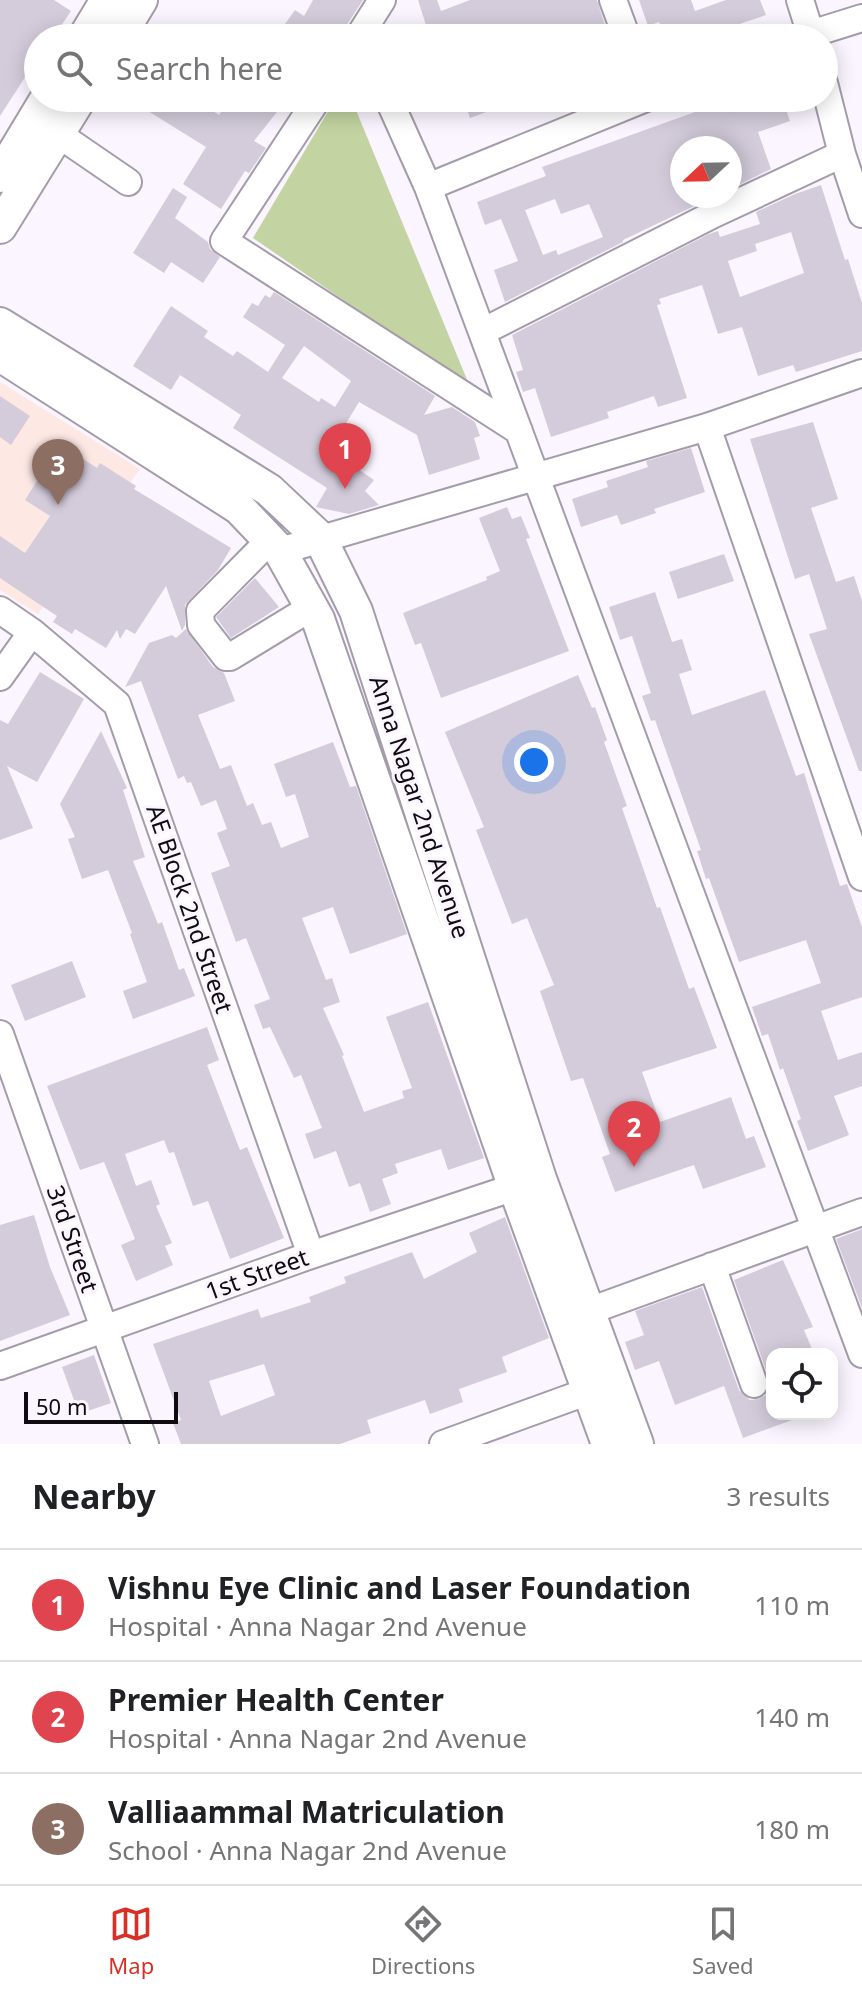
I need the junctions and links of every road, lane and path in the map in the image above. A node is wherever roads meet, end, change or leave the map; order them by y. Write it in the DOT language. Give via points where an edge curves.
graph roads {
  1 [pos="107,0"];
  2 [pos="141,0"];
  3 [pos="382,0"];
  4 [pos="613,0"];
  5 [pos="800,0"];
  6 [pos="862,18"];
  7 [pos="92,24"];
  8 [pos="126,24"];
  9 [pos="368,24"];
  10 [pos="622,24"];
  11 [pos="805,24"];
  12 [pos="838,26"];
  13 [pos="39,112"];
  14 [pos="71,112"];
  15 [pos="309,112"];
  16 [pos="394,112"];
  17 [pos="612,112"];
  18 [pos="831,112"];
  19 [pos="58,134"];
  20 [pos="842,154"];
  21 [pos="0,176"];
  22 [pos="128,182"];
  23 [pos="428,187"];
  24 [pos="862,214"];
  25 [pos="0,227"];
  26 [pos="0,324"];
  27 [pos="482,332"];
  28 [pos="0,355"];
  29 [pos="862,373"];
  30 [pos="707,427"];
  31 [pos="519,431"];
  32 [pos="535,476"];
  33 [pos="320,538"];
  34 [pos="275,545"];
  35 [pos="312,607"];
  36 [pos="0,610"];
  37 [pos="32,632"];
  38 [pos="0,677"];
  39 [pos="862,877"];
  40 [pos="0,1034"];
  41 [pos="528,1184"];
  42 [pos="862,1212"];
  43 [pos="815,1229"];
  44 [pos="311,1255"];
  45 [pos="712,1266"];
  46 [pos="589,1311"];
  47 [pos="104,1329"];
  48 [pos="862,1354"];
  49 [pos="0,1366"];
  50 [pos="754,1384"];
  51 [pos="589,1391"];
  52 [pos="145,1444"];
  53 [pos="443,1444"];
  54 [pos="608,1444"];
  55 [pos="637,1444"];
  1 -- 7 [label="main road"];
  2 -- 8 [label="main road"];
  3 -- 9 [label="street"];
  4 -- 10 [label="street"];
  5 -- 11 [label="street"];
  6 -- 12 [label="street"];
  13 -- 21 [label="main road"];
  14 -- 19 [label="main road"];
  15 -- 31 [label="street" via="224,241"];
  16 -- 23 [label="street"];
  17 -- 23 [label="street"];
  18 -- 20 [label="street"];
  19 -- 22 [label="street"];
  19 -- 25 [label="main road"];
  20 -- 24 [label="street"];
  20 -- 27 [label="street"];
  23 -- 27 [label="street"];
  26 -- 33 [label="main road, Anna Nagar 2nd Avenue" via="269,490"];
  27 -- 31 [label="street"];
  28 -- 34 [label="main road, Anna Nagar 2nd Avenue" via="239,508"];
  29 -- 30 [label="street"];
  30 -- 32 [label="street"];
  30 -- 39 [label="street"];
  31 -- 32 [label="street"];
  32 -- 33 [label="street"];
  32 -- 43 [label="street"];
  33 -- 34 [label="street"];
  33 -- 41 [label="main road, Anna Nagar 2nd Avenue" via="356,611"];
  34 -- 35 [label="main road, Anna Nagar 2nd Avenue"];
  34 -- 35 [label="street" via="200,611 201,625 230,657"];
  35 -- 41 [label="main road, Anna Nagar 2nd Avenue"];
  36 -- 37 [label="street, AE Block 2nd Street"];
  37 -- 38 [label="street"];
  37 -- 44 [label="street, AE Block 2nd Street" via="117,704"];
  40 -- 47 [label="street, 3rd Street"];
  41 -- 44 [label="street, 1st Street"];
  41 -- 46 [label="main road, Anna Nagar 2nd Avenue"];
  41 -- 51 [label="main road, Anna Nagar 2nd Avenue"];
  42 -- 43 [label="street"];
  43 -- 45 [label="street"];
  43 -- 48 [label="street"];
  44 -- 47 [label="street, 1st Street"];
  45 -- 46 [label="street"];
  45 -- 50 [label="street"];
  46 -- 55 [label="main road, Anna Nagar 2nd Avenue"];
  47 -- 49 [label="street, 1st Street"];
  47 -- 52 [label="street, 3rd Street"];
  51 -- 53 [label="street"];
  51 -- 54 [label="main road, Anna Nagar 2nd Avenue"];
}
